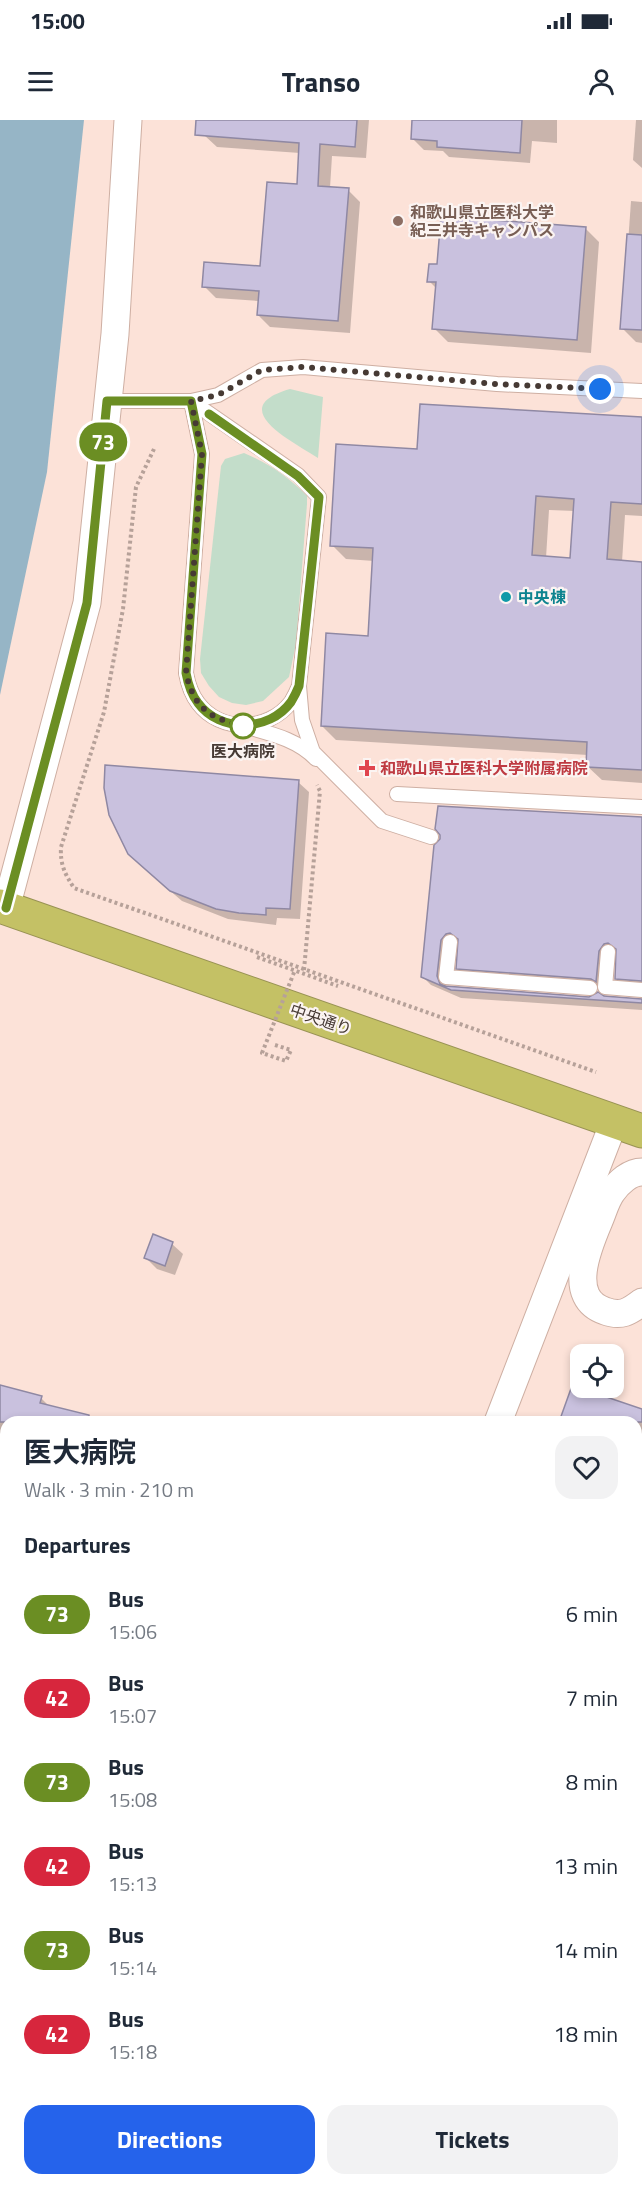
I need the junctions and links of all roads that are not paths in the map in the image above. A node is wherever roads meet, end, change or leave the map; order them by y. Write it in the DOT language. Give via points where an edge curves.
graph roads {
  1 [pos="128,120"];
  2 [pos="642,391"];
  3 [pos="107,401"];
  4 [pos="191,401"];
  5 [pos="299,686"];
  6 [pos="243,726"];
  7 [pos="397,794"];
  8 [pos="642,807"];
  9 [pos="3,907"];
  10 [pos="450,942"];
  11 [pos="608,952"];
  12 [pos="590,988"];
  13 [pos="642,990"];
  14 [pos="628,1127"];
  15 [pos="642,1172"];
  16 [pos="642,1302"];
  17 [pos="501,1416"];
  1 -- 3 [label="street"];
  2 -- 4 [label="lane" via="496,384 303,367 262,370 218,395"];
  3 -- 4 [label="lane"];
  3 -- 9 [label="street" via="87,603"];
  4 -- 5 [label="lane" via="298,476 319,497"];
  4 -- 6 [label="lane" via="202,454 186,673 198,704 226,723"];
  5 -- 6 [label="lane" via="278,715"];
  5 -- 6 [label="lane" via="302,720 313,752 382,821 430,838 380,822 311,753 280,736"];
  7 -- 8 [label="lane"];
  9 -- 14 [label="highway, 中央通り"];
  10 -- 12 [label="lane" via="446,977"];
  11 -- 13 [label="lane" via="605,987"];
  14 -- 17 [label="street"];
  15 -- 16 [label="street" via="626,1177 612,1192 587,1251 583,1276 585,1294 591,1304 602,1310 617,1315"];
}
